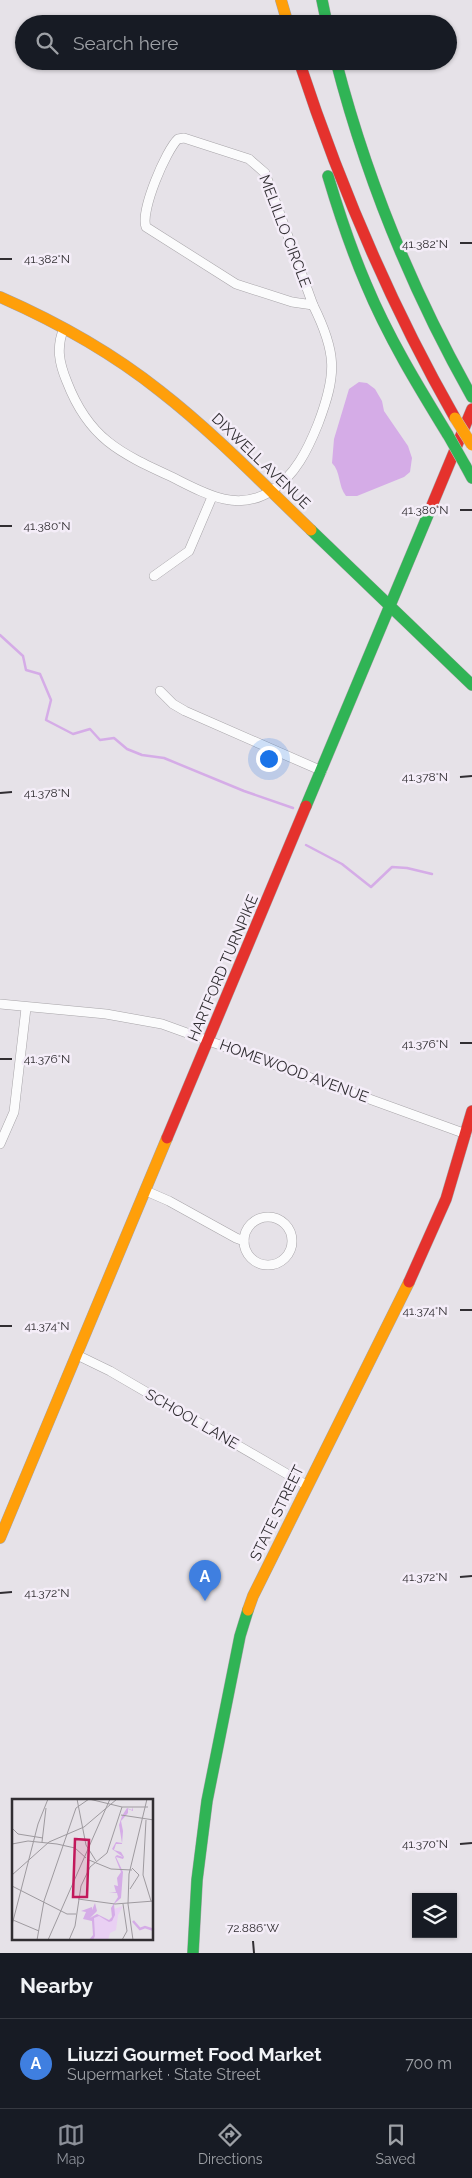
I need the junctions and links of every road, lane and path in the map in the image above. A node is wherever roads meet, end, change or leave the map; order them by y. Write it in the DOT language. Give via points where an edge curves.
graph roads {
  1 [pos="281,0"];
  2 [pos="322,0"];
  3 [pos="285,15"];
  4 [pos="325,15"];
  5 [pos="302,70"];
  6 [pos="338,70"];
  7 [pos="320,127"];
  8 [pos="416,292"];
  9 [pos="0,297"];
  10 [pos="313,305"];
  11 [pos="64,328"];
  12 [pos="472,375"];
  13 [pos="470,393"];
  14 [pos="472,409"];
  15 [pos="472,445"];
  16 [pos="472,478"];
  17 [pos="271,492"];
  18 [pos="212,496"];
  19 [pos="154,576"];
  20 [pos="390,606"];
  21 [pos="472,685"];
  22 [pos="160,691"];
  23 [pos="322,771"];
  24 [pos="0,1004"];
  25 [pos="26,1008"];
  26 [pos="210,1040"];
  27 [pos="472,1111"];
  28 [pos="466,1134"];
  29 [pos="0,1144"];
  30 [pos="146,1190"];
  31 [pos="244,1241"];
  32 [pos="77,1355"];
  33 [pos="306,1485"];
  34 [pos="0,1538"];
  35 [pos="193,1953"];
  1 -- 3 [label="main road"];
  2 -- 4 [label="main road"];
  5 -- 7 [label="main road"];
  6 -- 8 [label="main road" via="373,188"];
  7 -- 15 [label="main road, bridge" via="380,278 418,354"];
  7 -- 16 [label="main road, bridge" via="324,163 360,271 402,358"];
  8 -- 12 [label="main road" via="430,306"];
  8 -- 13 [label="main road"];
  9 -- 11 [label="main road, DIXWELL AVENUE"];
  10 -- 10 [label="street, MELILLO CIRCLE" via="265,173 249,159 192,140 178,139 170,150 148,203 144,218 146,227 236,284 292,302"];
  10 -- 17 [label="street, MELILLO CIRCLE" via="325,329 333,359 330,386 305,453 296,468"];
  11 -- 17 [label="main road, DIXWELL AVENUE" via="101,348 170,397"];
  11 -- 18 [label="street" via="58,356 65,379 80,412 98,435 130,457"];
  14 -- 20 [label="main road, HARTFORD TURNPIKE"];
  17 -- 18 [label="street" via="246,500 229,501"];
  17 -- 20 [label="main road, DIXWELL AVENUE"];
  18 -- 19 [label="street" via="190,551"];
  20 -- 21 [label="main road, DIXWELL AVENUE"];
  20 -- 23 [label="main road, HARTFORD TURNPIKE"];
  22 -- 23 [label="street" via="185,711"];
  23 -- 26 [label="main road, HARTFORD TURNPIKE"];
  24 -- 25 [label="street, HOMEWOOD AVENUE"];
  25 -- 26 [label="street, HOMEWOOD AVENUE" via="132,1017"];
  25 -- 29 [label="street" via="16,1102 9,1128"];
  26 -- 28 [label="street, HOMEWOOD AVENUE"];
  26 -- 30 [label="main road, HARTFORD TURNPIKE"];
  27 -- 28 [label="main road, STATE STREET"];
  28 -- 33 [label="main road, STATE STREET" via="446,1199 415,1271"];
  30 -- 31 [label="street"];
  30 -- 32 [label="main road, HARTFORD TURNPIKE"];
  31 -- 31 [label="street" via="249,1255 269,1265 284,1259 292,1246 286,1225 279,1220 264,1218 250,1226"];
  32 -- 33 [label="street, SCHOOL LANE"];
  32 -- 34 [label="main road, HARTFORD TURNPIKE"];
  33 -- 35 [label="main road, STATE STREET" via="253,1596 240,1636 207,1801 197,1880"];
}
